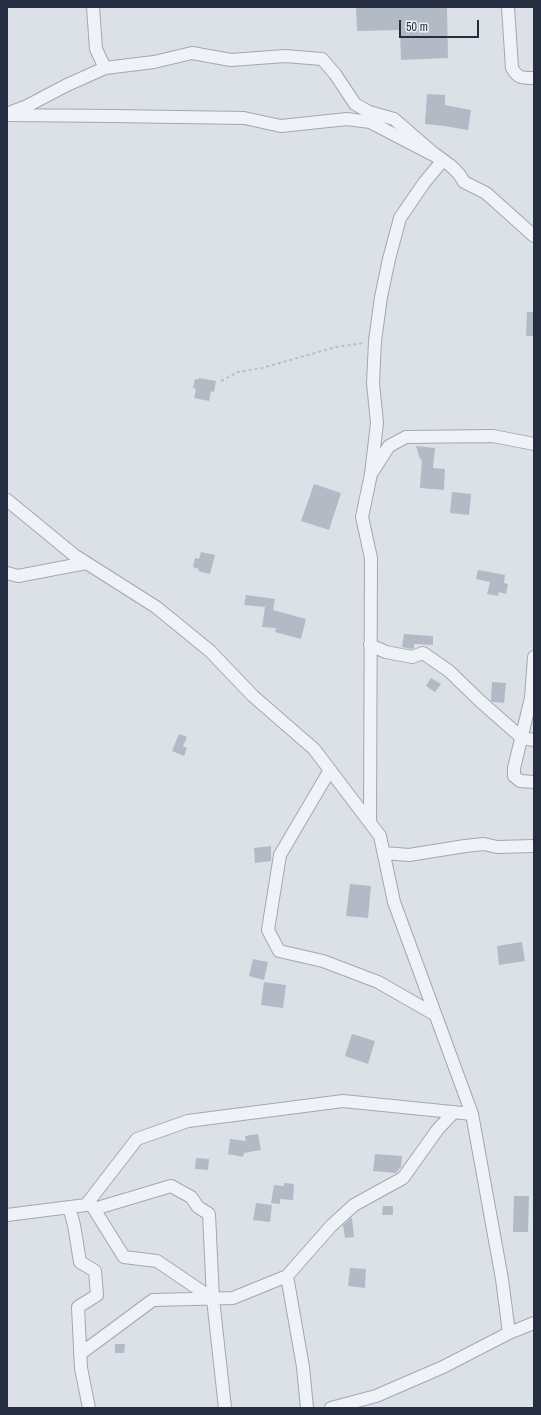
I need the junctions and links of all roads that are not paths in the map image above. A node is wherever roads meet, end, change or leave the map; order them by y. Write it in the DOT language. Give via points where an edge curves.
graph roads {
  1 [pos="93,7"];
  2 [pos="508,7"];
  3 [pos="105,68"];
  4 [pos="534,78"];
  5 [pos="7,114"];
  6 [pos="443,160"];
  7 [pos="534,236"];
  8 [pos="534,444"];
  9 [pos="371,474"];
  10 [pos="7,500"];
  11 [pos="86,563"];
  12 [pos="7,573"];
  13 [pos="370,645"];
  14 [pos="534,657"];
  15 [pos="528,739"];
  16 [pos="330,770"];
  17 [pos="534,782"];
  18 [pos="370,823"];
  19 [pos="534,846"];
  20 [pos="384,853"];
  21 [pos="434,1014"];
  22 [pos="454,1112"];
  23 [pos="472,1114"];
  24 [pos="91,1205"];
  25 [pos="69,1207"];
  26 [pos="7,1215"];
  27 [pos="287,1276"];
  28 [pos="213,1299"];
  29 [pos="534,1323"];
  30 [pos="509,1333"];
  31 [pos="80,1354"];
  32 [pos="89,1408"];
  33 [pos="225,1408"];
  34 [pos="307,1408"];
  35 [pos="331,1408"];
  1 -- 3 [label="street" via="96,49"];
  2 -- 4 [label="street" via="512,68 516,75"];
  3 -- 5 [label="street"];
  3 -- 6 [label="street" via="154,62 192,53 231,60 284,56 322,59 355,104 370,112 394,119"];
  5 -- 6 [label="street" via="244,118 281,126 347,119 370,122"];
  6 -- 7 [label="street" via="464,182 486,193"];
  6 -- 9 [label="street" via="400,218 387,266 375,341 373,383 377,423"];
  8 -- 9 [label="street" via="493,436 406,437 389,446"];
  9 -- 13 [label="street" via="362,517 371,558"];
  10 -- 11 [label="street"];
  11 -- 12 [label="street" via="18,576"];
  11 -- 16 [label="street" via="156,607 210,650 253,696 314,749"];
  13 -- 15 [label="street" via="386,652 412,656 423,653 449,671 480,701"];
  13 -- 18 [label="street"];
  14 -- 15 [label="street"];
  15 -- 17 [label="street" via="514,768 514,776 520,781"];
  16 -- 18 [label="street"];
  16 -- 21 [label="street" via="280,855 268,930 279,951 323,961 378,982"];
  18 -- 20 [label="street" via="380,836"];
  19 -- 20 [label="street" via="497,847 484,844 409,855"];
  20 -- 21 [label="street" via="394,902"];
  21 -- 23 [label="street"];
  22 -- 23 [label="street"];
  22 -- 24 [label="street" via="343,1101 188,1121 137,1139"];
  22 -- 27 [label="street" via="438,1129 403,1178 354,1205 331,1226"];
  23 -- 30 [label="street" via="501,1271"];
  24 -- 25 [label="street"];
  24 -- 28 [label="street" via="124,1257 157,1261"];
  24 -- 28 [label="street" via="171,1186 192,1197 198,1207 209,1214"];
  25 -- 26 [label="street"];
  25 -- 31 [label="street" via="80,1262 95,1271 97,1295 78,1307"];
  27 -- 28 [label="street" via="233,1298"];
  27 -- 34 [label="street" via="303,1367"];
  28 -- 31 [label="street" via="153,1300"];
  28 -- 33 [label="street"];
  29 -- 30 [label="street"];
  30 -- 35 [label="street" via="443,1367 376,1396"];
  31 -- 32 [label="street"];
}
